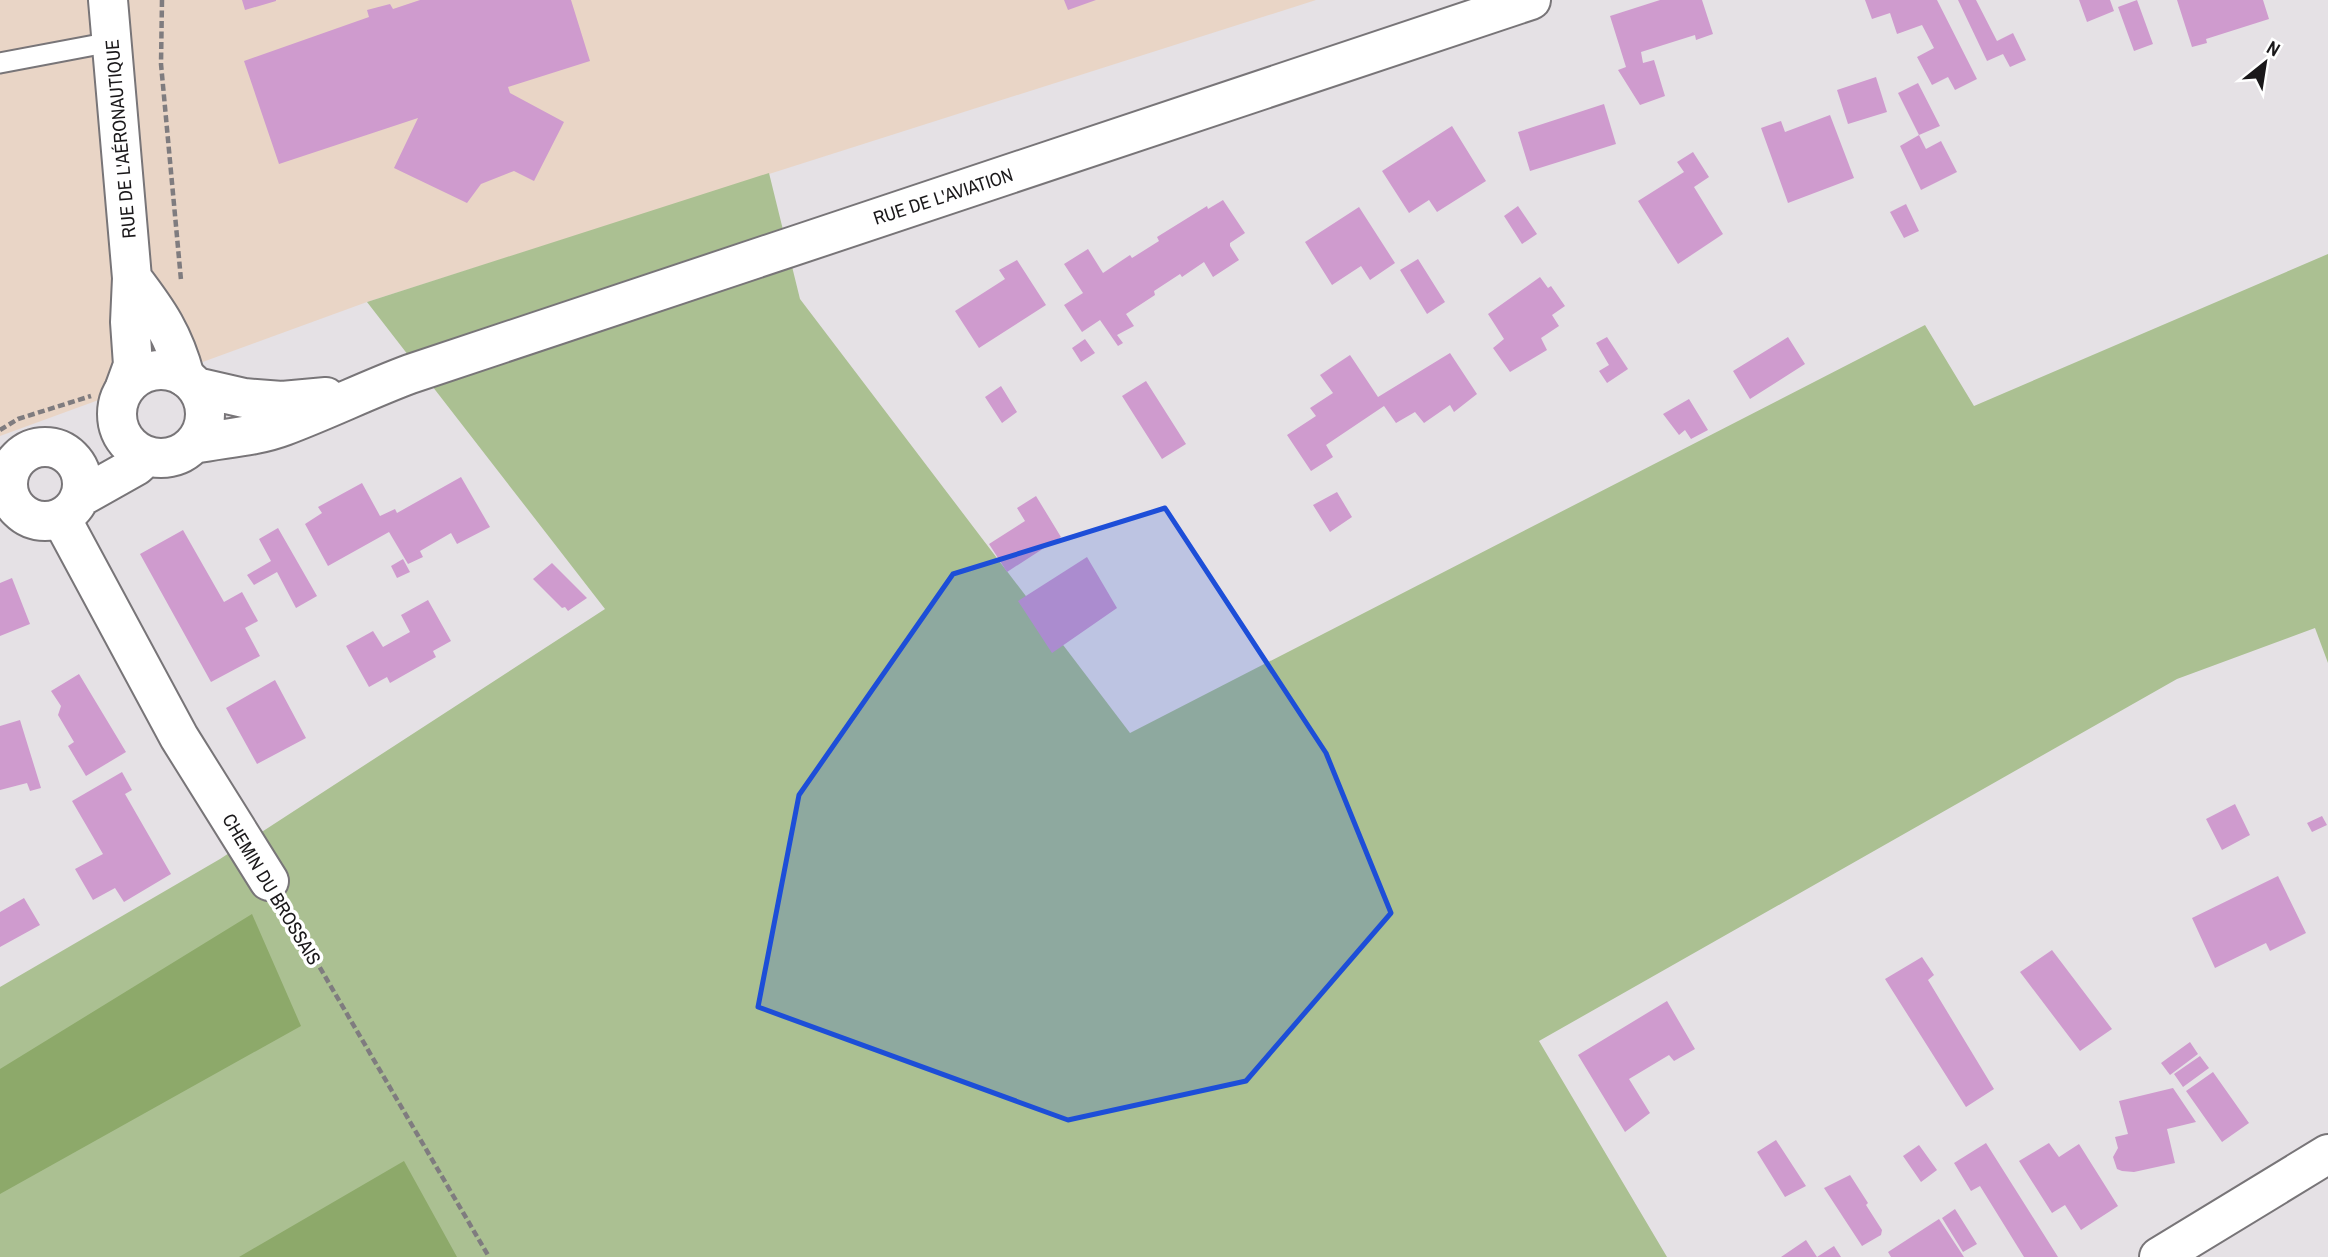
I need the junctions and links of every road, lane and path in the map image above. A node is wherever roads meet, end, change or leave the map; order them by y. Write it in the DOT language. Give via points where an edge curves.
graph roads {
  1 [pos="107,0"];
  2 [pos="162,0"];
  3 [pos="1531,0"];
  4 [pos="111,42"];
  5 [pos="0,63"];
  6 [pos="132,278"];
  7 [pos="182,288"];
  8 [pos="191,382"];
  9 [pos="356,394"];
  10 [pos="114,396"];
  11 [pos="0,429"];
  12 [pos="194,444"];
  13 [pos="55,448"];
  14 [pos="146,456"];
  15 [pos="4,478"];
  16 [pos="42,513"];
  17 [pos="269,881"];
  18 [pos="2328,1154"];
  19 [pos="2188,1251"];
  20 [pos="489,1257"];
  1 -- 4 [label="street, RUE DE L'AÉRONAUTIQUE"];
  2 -- 7 [label="path" via="160,64"];
  3 -- 9 [label="street, RUE DE L'AVIATION"];
  4 -- 5 [label="lane"];
  4 -- 6 [label="street, RUE DE L'AÉRONAUTIQUE"];
  6 -- 8 [label="street" via="160,314"];
  6 -- 10 [label="street, RUE DE L'AÉRONAUTIQUE" via="133,365"];
  8 -- 9 [label="street, RUE DE L'AVIATION" via="244,398 282,401"];
  8 -- 10 [label="street" via="160,369 135,378"];
  8 -- 12 [label="street" via="205,410 201,434"];
  9 -- 12 [label="street, RUE DE L'AVIATION" via="283,426"];
  10 -- 11 [label="path" via="18,419"];
  10 -- 13 [label="street" via="105,419"];
  10 -- 14 [label="street" via="121,433"];
  12 -- 14 [label="street" via="172,457"];
  13 -- 15 [label="street" via="26,452"];
  13 -- 16 [label="street" via="68,455 82,482"];
  14 -- 16 [label="street" via="136,466"];
  15 -- 16 [label="street" via="19,510"];
  16 -- 17 [label="street, CHEMIN DU BROSSAIS"];
  17 -- 20 [label="path, CHEMIN DU BROSSAIS"];
  18 -- 19 [label="street"];
}
